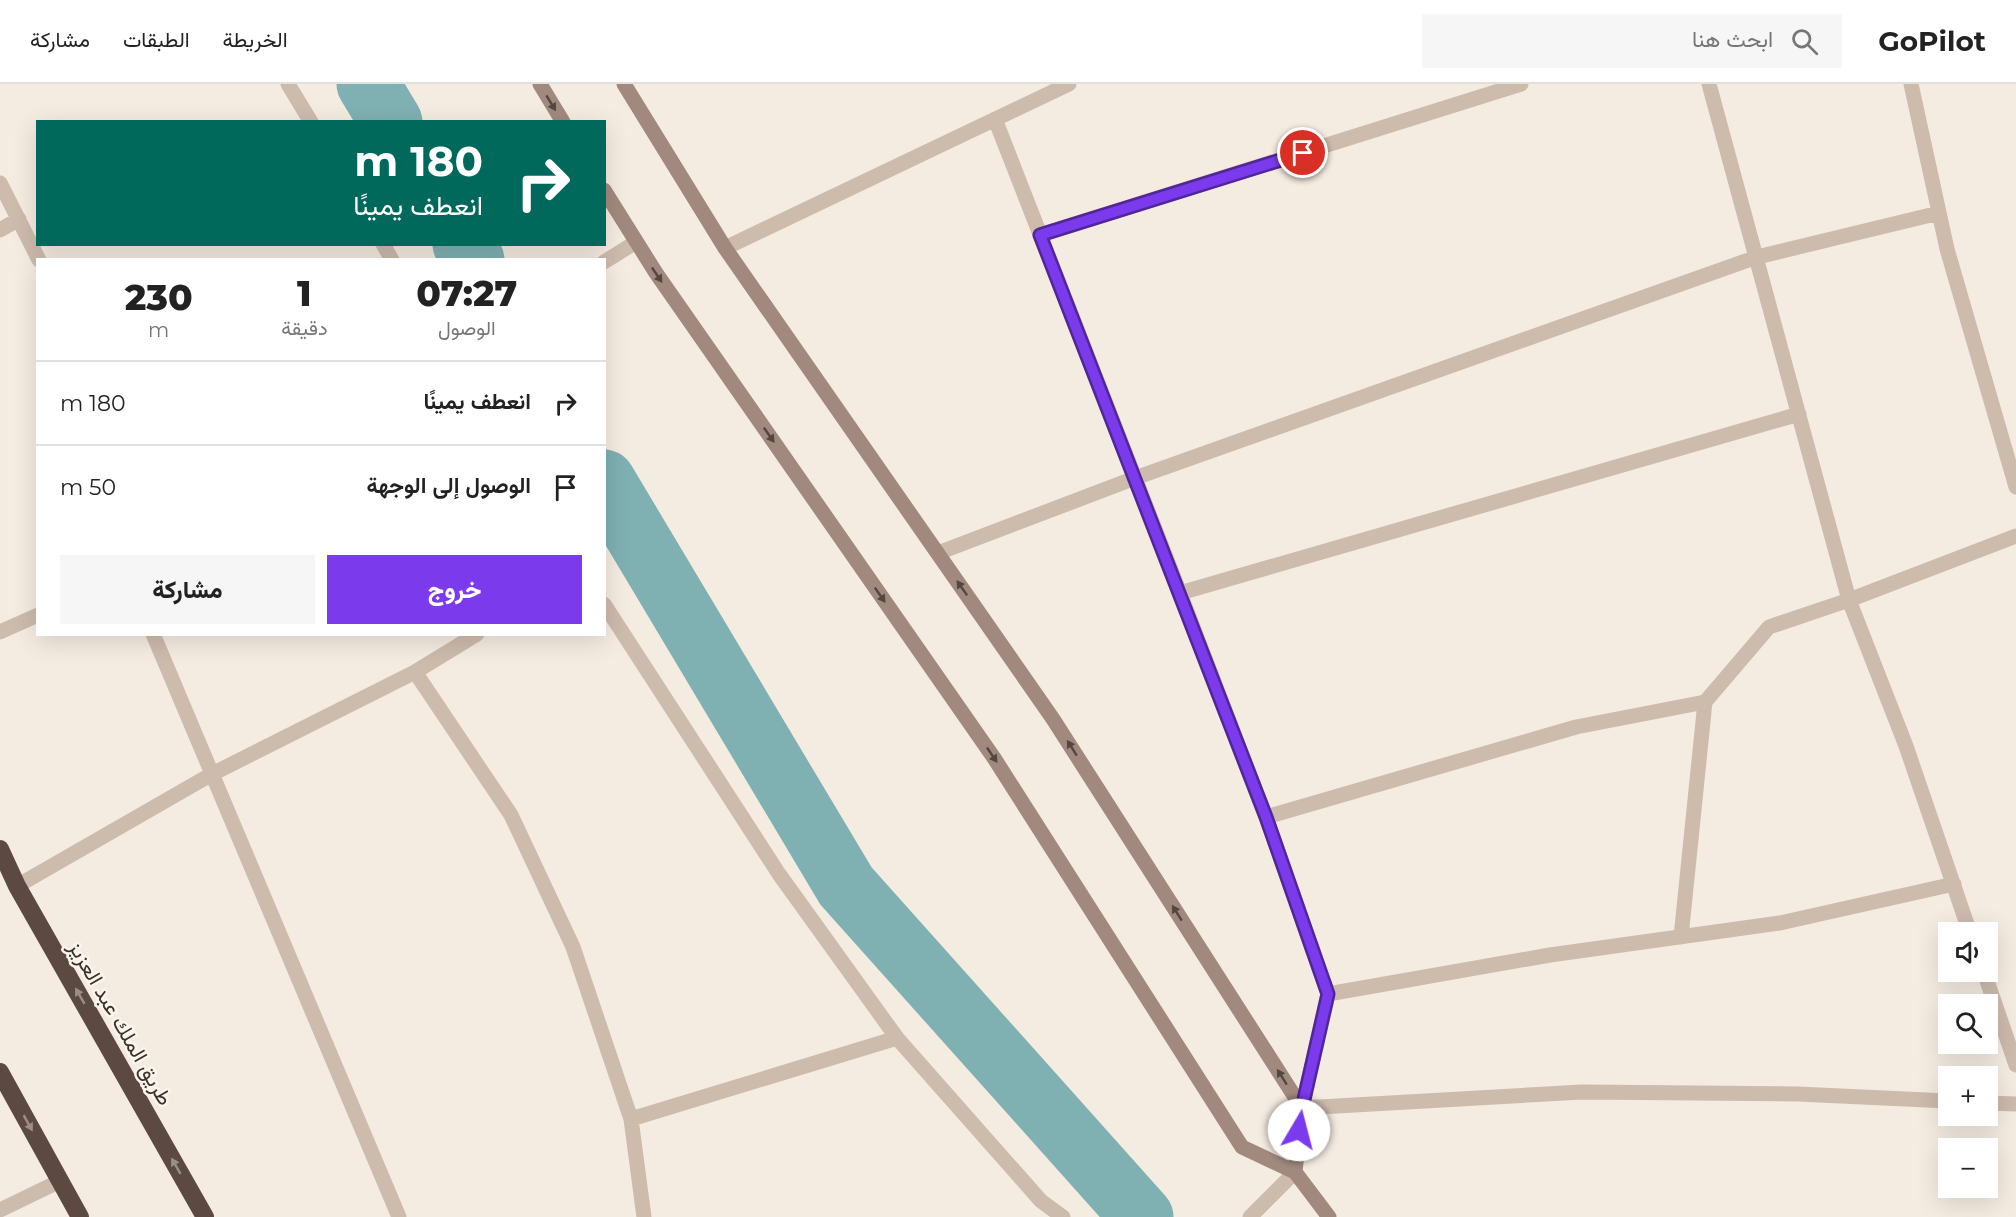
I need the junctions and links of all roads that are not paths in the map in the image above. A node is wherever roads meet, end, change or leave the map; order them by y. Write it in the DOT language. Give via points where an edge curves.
graph roads {
  1 [pos="288,84"];
  2 [pos="540,84"];
  3 [pos="624,84"];
  4 [pos="1069,84"];
  5 [pos="1521,84"];
  6 [pos="1709,84"];
  7 [pos="1911,84"];
  8 [pos="995,119"];
  9 [pos="310,120"];
  10 [pos="562,120"];
  11 [pos="0,183"];
  12 [pos="606,193"];
  13 [pos="1939,213"];
  14 [pos="19,219"];
  15 [pos="0,230"];
  16 [pos="1040,235"];
  17 [pos="636,242"];
  18 [pos="725,248"];
  19 [pos="1756,257"];
  20 [pos="38,258"];
  21 [pos="606,261"];
  22 [pos="1799,414"];
  23 [pos="1135,478"];
  24 [pos="2016,487"];
  25 [pos="2016,536"];
  26 [pos="938,553"];
  27 [pos="1180,593"];
  28 [pos="1849,600"];
  29 [pos="606,607"];
  30 [pos="36,616"];
  31 [pos="0,632"];
  32 [pos="154,636"];
  33 [pos="474,636"];
  34 [pos="415,672"];
  35 [pos="1705,702"];
  36 [pos="212,774"];
  37 [pos="1266,817"];
  38 [pos="0,849"];
  39 [pos="1954,884"];
  40 [pos="17,886"];
  41 [pos="1966,922"];
  42 [pos="1682,937"];
  43 [pos="1987,982"];
  44 [pos="1328,994"];
  45 [pos="897,1038"];
  46 [pos="2016,1065"];
  47 [pos="0,1072"];
  48 [pos="1938,1101"];
  49 [pos="1998,1103"];
  50 [pos="2016,1104"];
  51 [pos="1302,1108"];
  52 [pos="631,1119"];
  53 [pos="1295,1172"];
  54 [pos="60,1181"];
  55 [pos="0,1210"];
  56 [pos="80,1217"];
  57 [pos="205,1217"];
  58 [pos="399,1217"];
  59 [pos="644,1217"];
  60 [pos="1063,1217"];
  61 [pos="1250,1217"];
  62 [pos="1329,1217"];
  1 -- 9 [label="street"];
  2 -- 10 [label="street, one-way"];
  3 -- 18 [label="street"];
  4 -- 8 [label="street"];
  5 -- 16 [label="street"];
  6 -- 19 [label="street"];
  7 -- 13 [label="street"];
  8 -- 16 [label="street"];
  8 -- 18 [label="street"];
  11 -- 14 [label="street"];
  12 -- 17 [label="street"];
  13 -- 19 [label="street"];
  13 -- 24 [label="street"];
  14 -- 15 [label="street"];
  14 -- 20 [label="street"];
  16 -- 23 [label="street"];
  17 -- 21 [label="street"];
  17 -- 53 [label="street, one-way" via="994,759 1242,1147"];
  18 -- 26 [label="street"];
  19 -- 22 [label="street"];
  19 -- 23 [label="street"];
  22 -- 27 [label="street"];
  22 -- 28 [label="street"];
  23 -- 26 [label="street"];
  23 -- 27 [label="street"];
  25 -- 28 [label="street"];
  51 -- 26 [label="street, one-way" via="1053,718"];
  27 -- 37 [label="street"];
  28 -- 35 [label="street" via="1769,627"];
  28 -- 39 [label="street"];
  29 -- 45 [label="street" via="779,874"];
  30 -- 31 [label="street"];
  32 -- 36 [label="street"];
  33 -- 34 [label="street"];
  34 -- 36 [label="street"];
  34 -- 52 [label="street" via="511,815 573,947"];
  35 -- 37 [label="street" via="1576,727"];
  35 -- 42 [label="street"];
  36 -- 40 [label="street"];
  36 -- 58 [label="street"];
  37 -- 44 [label="street"];
  38 -- 40 [label="highway, طريق الملك عبد العزيز"];
  39 -- 41 [label="street"];
  39 -- 42 [label="street" via="1780,923"];
  57 -- 40 [label="highway, طريق الملك عبد العزيز, one-way"];
  42 -- 44 [label="street" via="1550,955"];
  43 -- 46 [label="street"];
  44 -- 51 [label="street"];
  45 -- 52 [label="street"];
  45 -- 60 [label="street" via="1041,1201"];
  47 -- 54 [label="highway, one-way"];
  48 -- 51 [label="street" via="1798,1094 1582,1092"];
  49 -- 50 [label="street"];
  51 -- 53 [label="street"];
  52 -- 59 [label="street"];
  53 -- 61 [label="street"];
  53 -- 62 [label="street"];
  54 -- 55 [label="street"];
  54 -- 56 [label="highway"];
}
